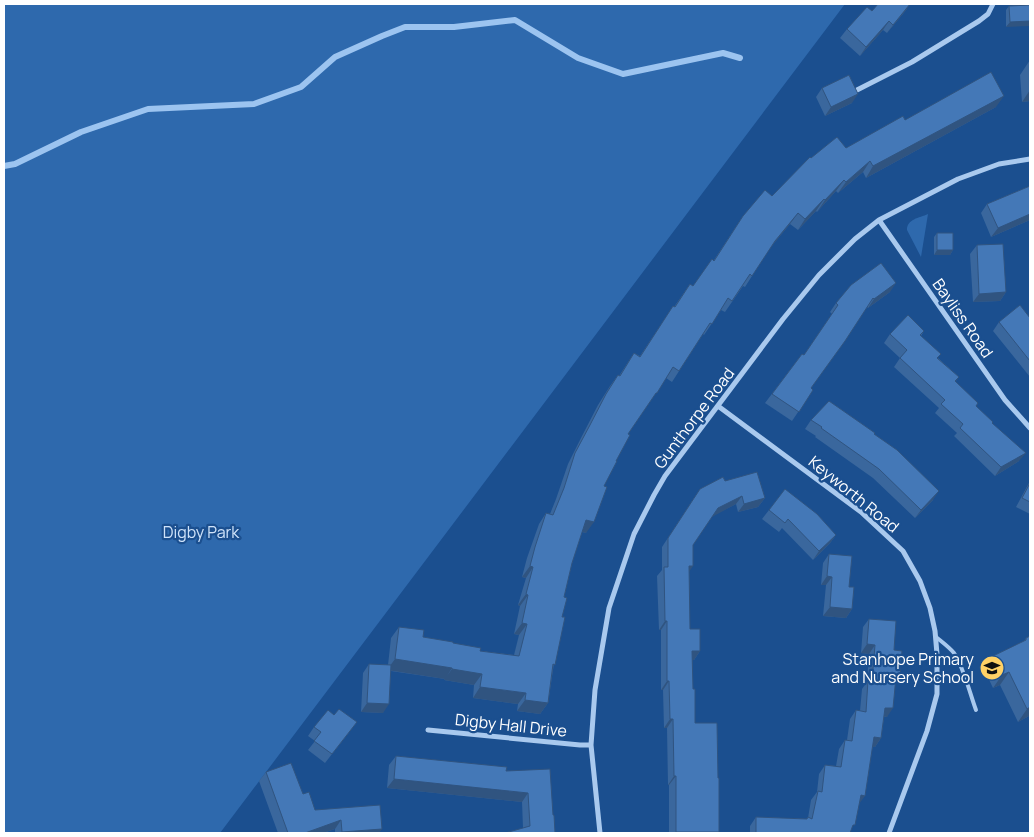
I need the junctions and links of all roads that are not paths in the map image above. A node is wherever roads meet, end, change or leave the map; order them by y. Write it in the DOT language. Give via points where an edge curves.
graph roads {
  1 [pos="993,4"];
  2 [pos="857,90"];
  3 [pos="1030,159"];
  4 [pos="879,220"];
  5 [pos="718,406"];
  6 [pos="1030,428"];
  7 [pos="936,637"];
  8 [pos="976,710"];
  9 [pos="428,730"];
  10 [pos="591,745"];
  11 [pos="600,833"];
  12 [pos="889,833"];
  1 -- 2 [label="street" via="979,21 912,62"];
  3 -- 4 [label="street, Gunthorpe Road" via="999,164 958,179"];
  4 -- 5 [label="street, Gunthorpe Road" via="819,275"];
  4 -- 6 [label="street, Bayliss Road" via="1005,400"];
  5 -- 7 [label="street, Keyworth Road" via="861,512 903,551 920,581"];
  5 -- 10 [label="street, Gunthorpe Road" via="665,476 634,534 609,608 594,690"];
  7 -- 8 [label="lane" via="954,654"];
  7 -- 12 [label="street, Keyworth Road" via="937,694 928,731"];
  9 -- 10 [label="street, Digby Hall Drive"];
  10 -- 11 [label="street, Gunthorpe Road"];
}
